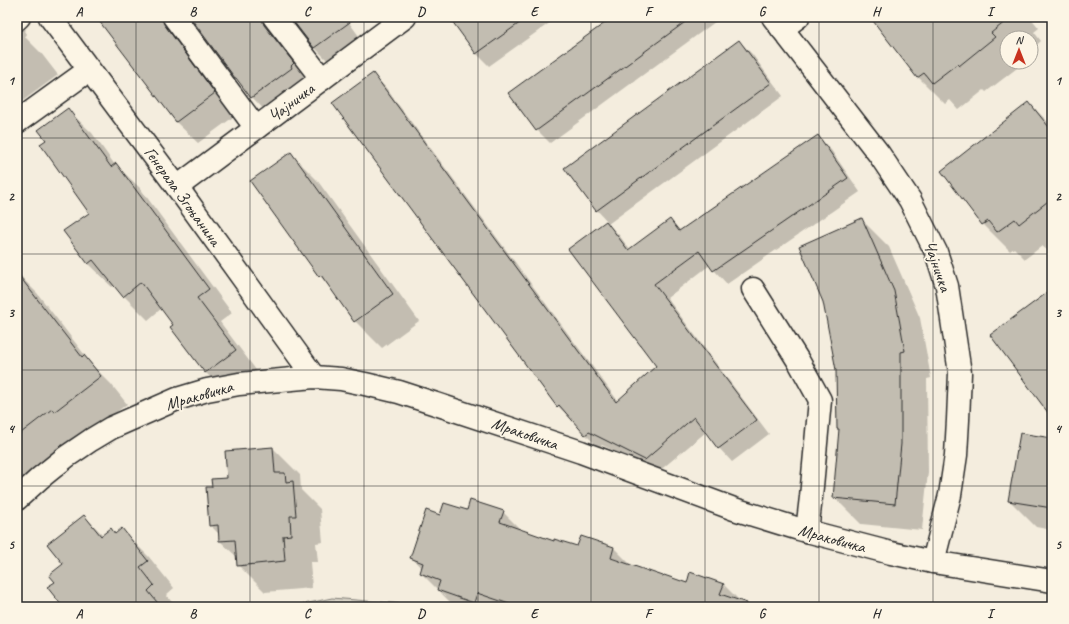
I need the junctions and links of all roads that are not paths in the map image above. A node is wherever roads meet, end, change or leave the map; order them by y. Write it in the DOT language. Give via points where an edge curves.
graph roads {
  1 [pos="19,17"];
  2 [pos="50,17"];
  3 [pos="174,17"];
  4 [pos="274,17"];
  5 [pos="405,17"];
  6 [pos="17,19"];
  7 [pos="784,21"];
  8 [pos="381,24"];
  9 [pos="89,70"];
  10 [pos="322,79"];
  11 [pos="17,122"];
  12 [pos="256,128"];
  13 [pos="177,187"];
  14 [pos="753,289"];
  15 [pos="314,377"];
  16 [pos="17,499"];
  17 [pos="807,531"];
  18 [pos="933,562"];
  19 [pos="1052,581"];
  1 -- 6 [label="street"];
  2 -- 9 [label="street, Генерала Згоњанина"];
  3 -- 12 [label="street"];
  4 -- 10 [label="street"];
  5 -- 8 [label="street, Чајничка"];
  7 -- 18 [label="street, Чајничка" via="910,200 936,252 947,286 960,373 958,420 950,495"];
  8 -- 10 [label="street, Чајничка"];
  9 -- 11 [label="street"];
  9 -- 13 [label="street, Генерала Згоњанина"];
  10 -- 12 [label="street, Чајничка"];
  12 -- 13 [label="street, Чајничка"];
  13 -- 15 [label="street, Генерала Згоњанина"];
  14 -- 17 [label="street" via="820,400"];
  15 -- 16 [label="street, Мраковичка" via="239,384 177,399 111,428 91,440 55,466"];
  15 -- 17 [label="street, Мраковичка" via="341,379 400,392 581,452 734,509"];
  17 -- 18 [label="street, Мраковичка"];
  18 -- 19 [label="street, Мраковичка"];
}
